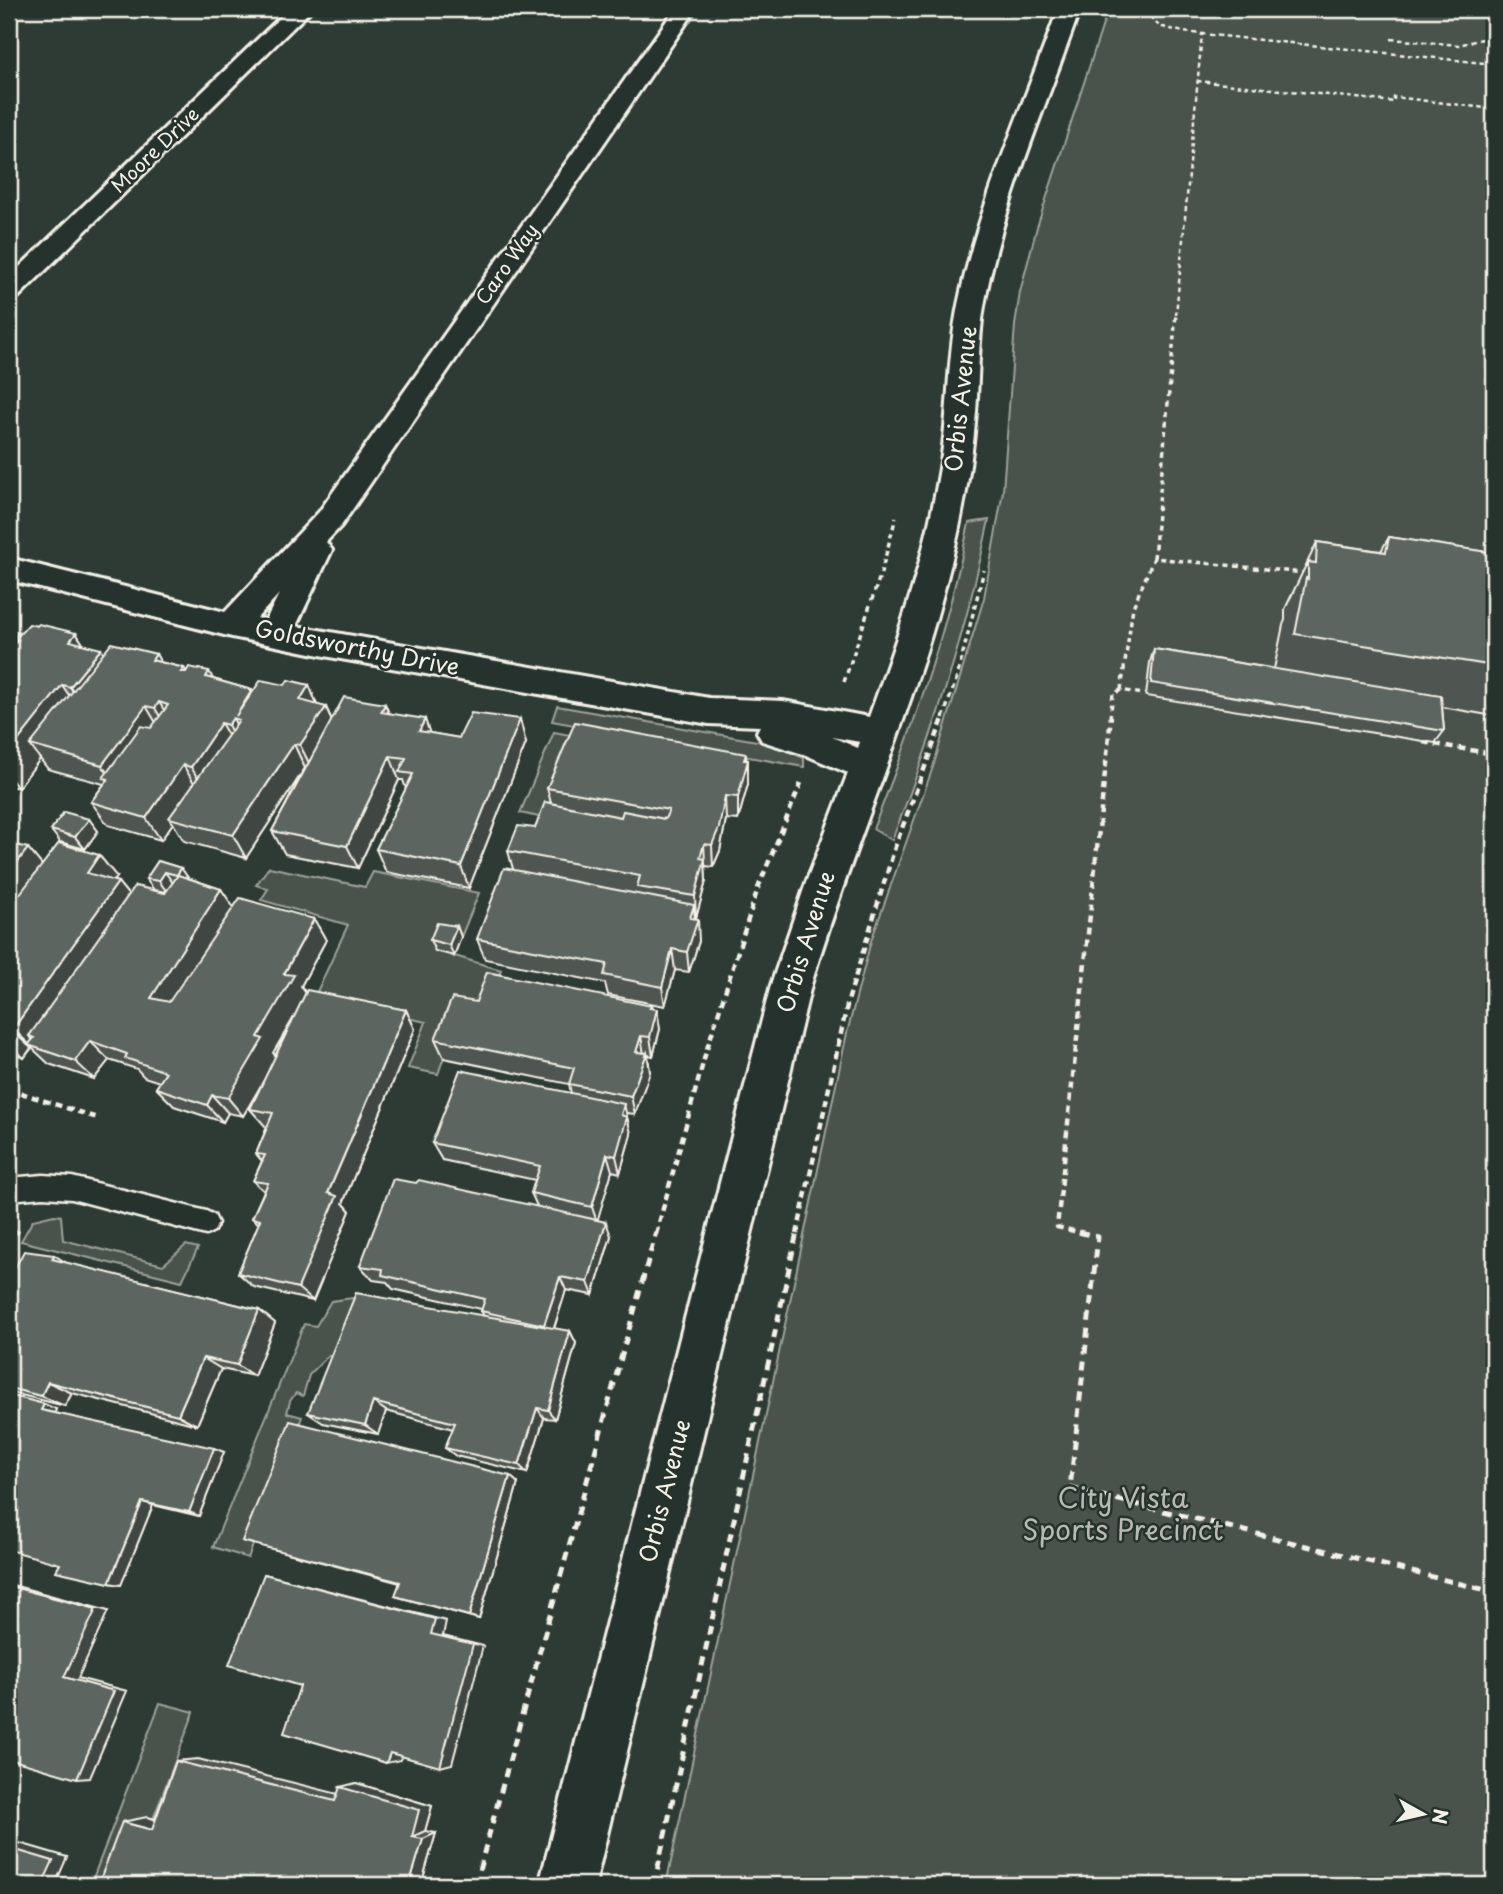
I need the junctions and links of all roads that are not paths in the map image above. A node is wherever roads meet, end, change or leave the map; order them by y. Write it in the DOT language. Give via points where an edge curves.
graph roads {
  1 [pos="301,9"];
  2 [pos="685,9"];
  3 [pos="1069,9"];
  4 [pos="9,291"];
  5 [pos="330,519"];
  6 [pos="9,569"];
  7 [pos="232,625"];
  8 [pos="276,634"];
  9 [pos="874,750"];
  10 [pos="9,1189"];
  11 [pos="206,1223"];
  12 [pos="567,1885"];
  1 -- 4 [label="street, Moore Drive"];
  2 -- 5 [label="street, Caro Way"];
  3 -- 9 [label="street, Orbis Avenue" via="979,273 971,306 949,501 917,630"];
  5 -- 7 [label="street, Caro Way"];
  5 -- 8 [label="street, Caro Way"];
  6 -- 7 [label="street, Goldsworthy Drive"];
  7 -- 8 [label="street, Goldsworthy Drive"];
  8 -- 9 [label="street, Goldsworthy Drive" via="709,711 817,745"];
  9 -- 12 [label="street, Orbis Avenue" via="827,869 791,985"];
  10 -- 11 [label="lane" via="72,1188"];
}
